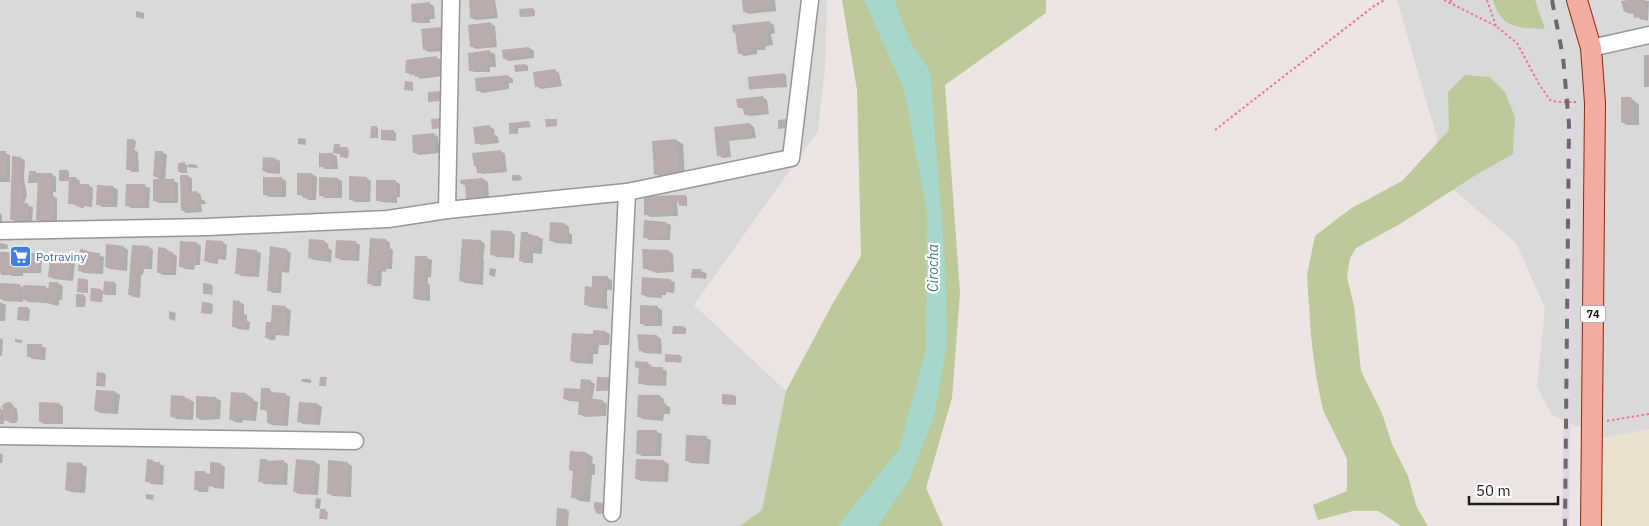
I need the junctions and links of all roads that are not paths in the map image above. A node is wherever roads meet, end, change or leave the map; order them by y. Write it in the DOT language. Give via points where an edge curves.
graph roads {
  1 [pos="451,0"];
  2 [pos="810,0"];
  3 [pos="1577,0"];
  4 [pos="1649,35"];
  5 [pos="1591,48"];
  6 [pos="627,192"];
  7 [pos="447,210"];
  8 [pos="0,231"];
  9 [pos="0,436"];
  10 [pos="355,441"];
  11 [pos="612,513"];
  12 [pos="1591,526"];
  1 -- 7 [label="street"];
  2 -- 6 [label="street" via="791,158"];
  3 -- 5 [label="main road, 74"];
  4 -- 5 [label="street"];
  5 -- 12 [label="main road, 74" via="1595,103"];
  6 -- 7 [label="street"];
  6 -- 11 [label="street"];
  7 -- 8 [label="street" via="388,219"];
  9 -- 10 [label="street"];
}
